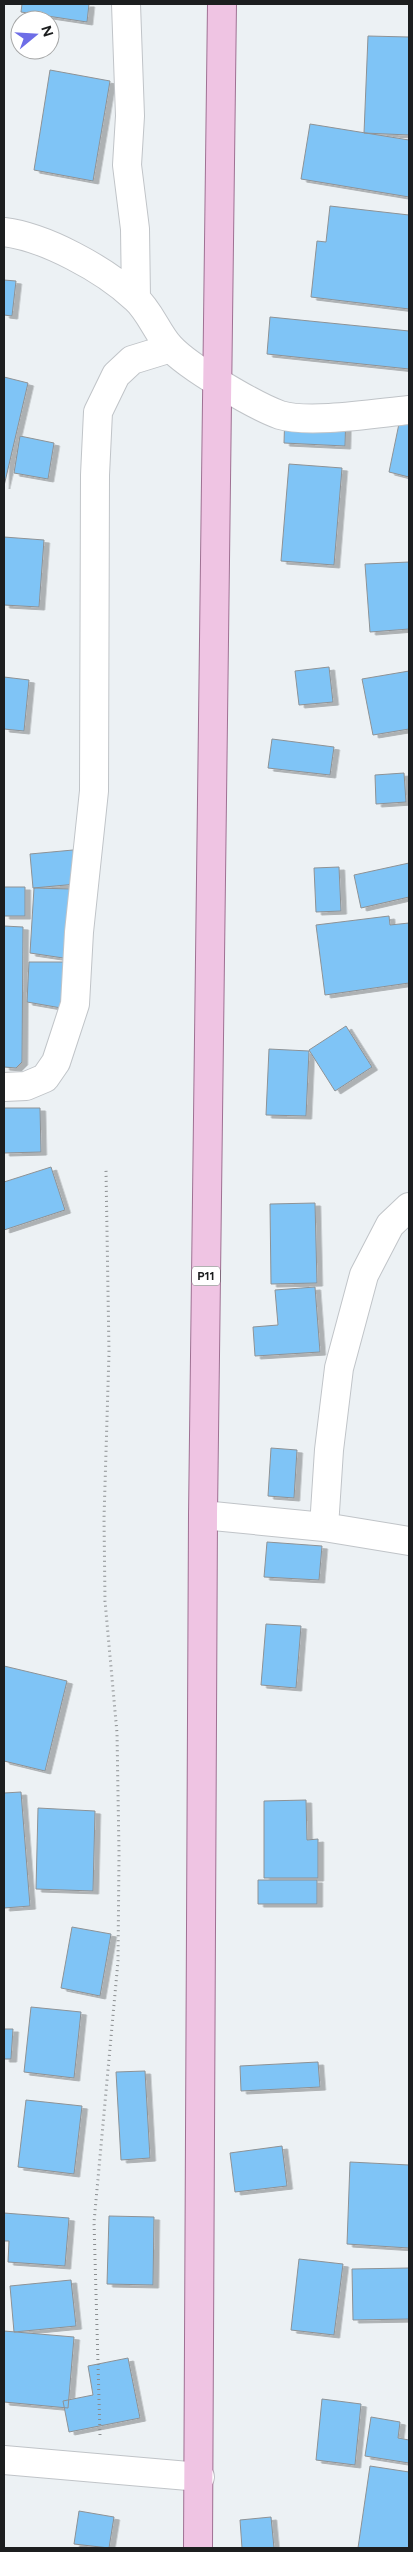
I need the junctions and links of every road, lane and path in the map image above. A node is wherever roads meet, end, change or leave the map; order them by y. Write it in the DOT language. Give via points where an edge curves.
graph roads {
  1 [pos="126,4"];
  2 [pos="222,4"];
  3 [pos="4,232"];
  4 [pos="136,298"];
  5 [pos="171,348"];
  6 [pos="217,382"];
  7 [pos="409,410"];
  8 [pos="4,1087"];
  9 [pos="106,1170"];
  10 [pos="409,1207"];
  11 [pos="203,1516"];
  12 [pos="324,1527"];
  13 [pos="409,1540"];
  14 [pos="4,2460"];
  15 [pos="102,2468"];
  16 [pos="200,2478"];
  17 [pos="198,2548"];
  1 -- 4 [label="street" via="130,116 126,165 135,229"];
  2 -- 6 [label="main road, P11"];
  3 -- 4 [label="street" via="43,241 96,270"];
  4 -- 5 [label="street"];
  5 -- 6 [label="street"];
  5 -- 8 [label="street" via="132,360 116,375 98,412 94,792 75,1004 56,1062 45,1078 26,1086"];
  6 -- 7 [label="street" via="281,415 323,418"];
  6 -- 11 [label="main road, P11"];
  9 -- 15 [label="path" via="109,1353 105,1602 117,1733 119,1853 118,1960 94,2222"];
  10 -- 12 [label="street" via="390,1225 364,1275 339,1368"];
  11 -- 12 [label="street"];
  11 -- 16 [label="main road, P11"];
  12 -- 13 [label="street"];
  14 -- 15 [label="street"];
  15 -- 16 [label="street"];
  16 -- 17 [label="main road, P11"];
}
